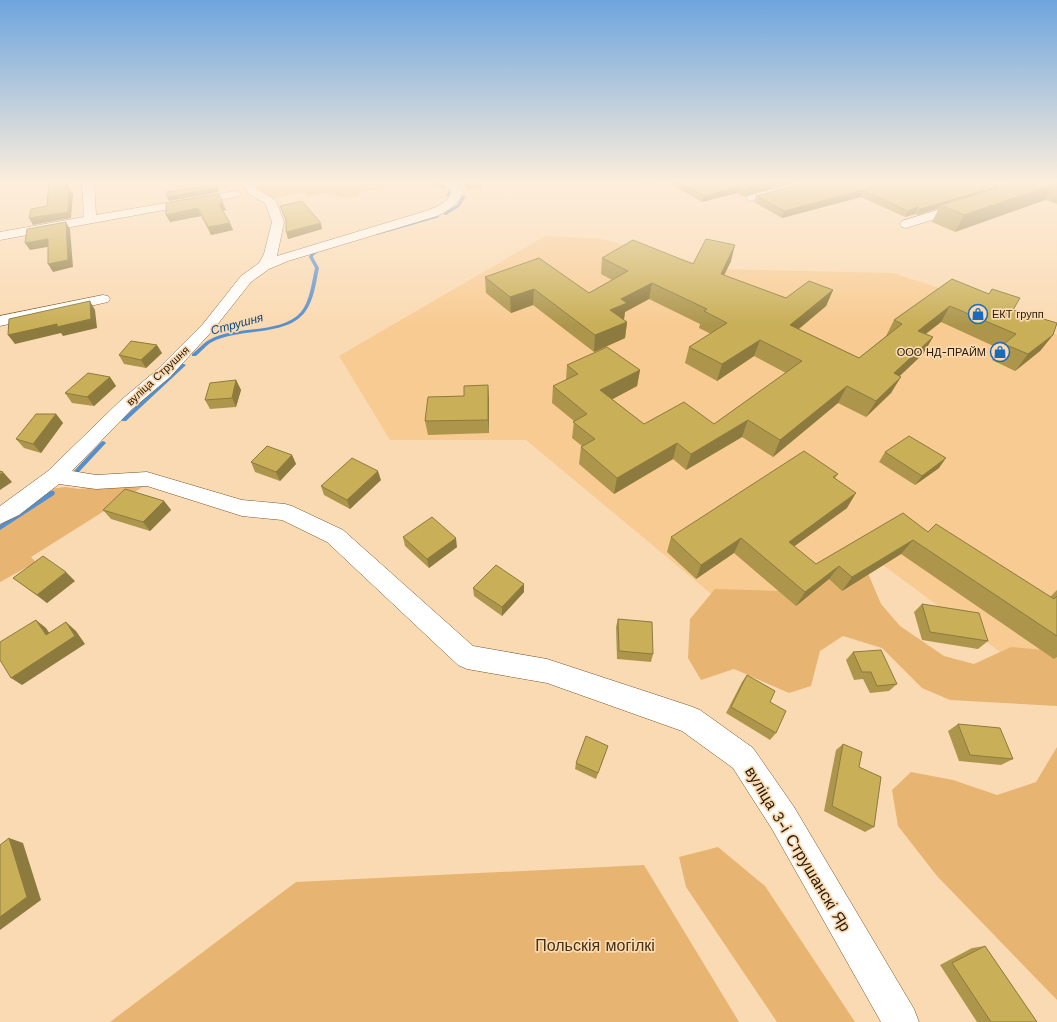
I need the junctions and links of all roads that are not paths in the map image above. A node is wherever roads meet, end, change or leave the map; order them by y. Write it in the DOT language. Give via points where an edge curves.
graph roads {
  1 [pos="35,230"];
  2 [pos="276,230"];
  3 [pos="377,230"];
  4 [pos="0,236"];
  5 [pos="264,266"];
  6 [pos="102,299"];
  7 [pos="0,321"];
  8 [pos="55,476"];
  9 [pos="0,516"];
  10 [pos="901,1022"];
  1 -- 4 [label="street"];
  2 -- 5 [label="street" via="271,254"];
  3 -- 5 [label="street, вуліца Струшня"];
  5 -- 8 [label="street, вуліца Струшня" via="246,279 208,327 164,373 126,405"];
  6 -- 7 [label="street"];
  8 -- 9 [label="street, вуліца Струшня"];
  8 -- 10 [label="street, вуліца 3-і Струшанскі Яр" via="96,482 147,479 242,508 285,512 334,536 467,657 547,671 690,720 743,758 783,818"];
}
